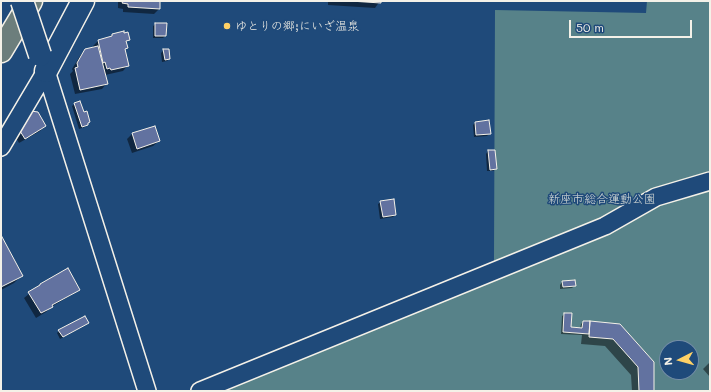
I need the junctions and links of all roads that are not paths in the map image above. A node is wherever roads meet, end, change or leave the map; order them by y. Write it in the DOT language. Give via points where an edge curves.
graph roads {
  1 [pos="22,1"];
  2 [pos="31,1"];
  3 [pos="84,1"];
  4 [pos="1,51"];
  5 [pos="43,63"];
  6 [pos="1,148"];
  7 [pos="710,181"];
  8 [pos="147,391"];
  9 [pos="200,391"];
  1 -- 5 [label="street, bridge"];
  2 -- 4 [label="highway"];
  3 -- 5 [label="street"];
  5 -- 6 [label="street"];
  5 -- 8 [label="street"];
  7 -- 9 [label="street" via="656,197 605,226"];
}
